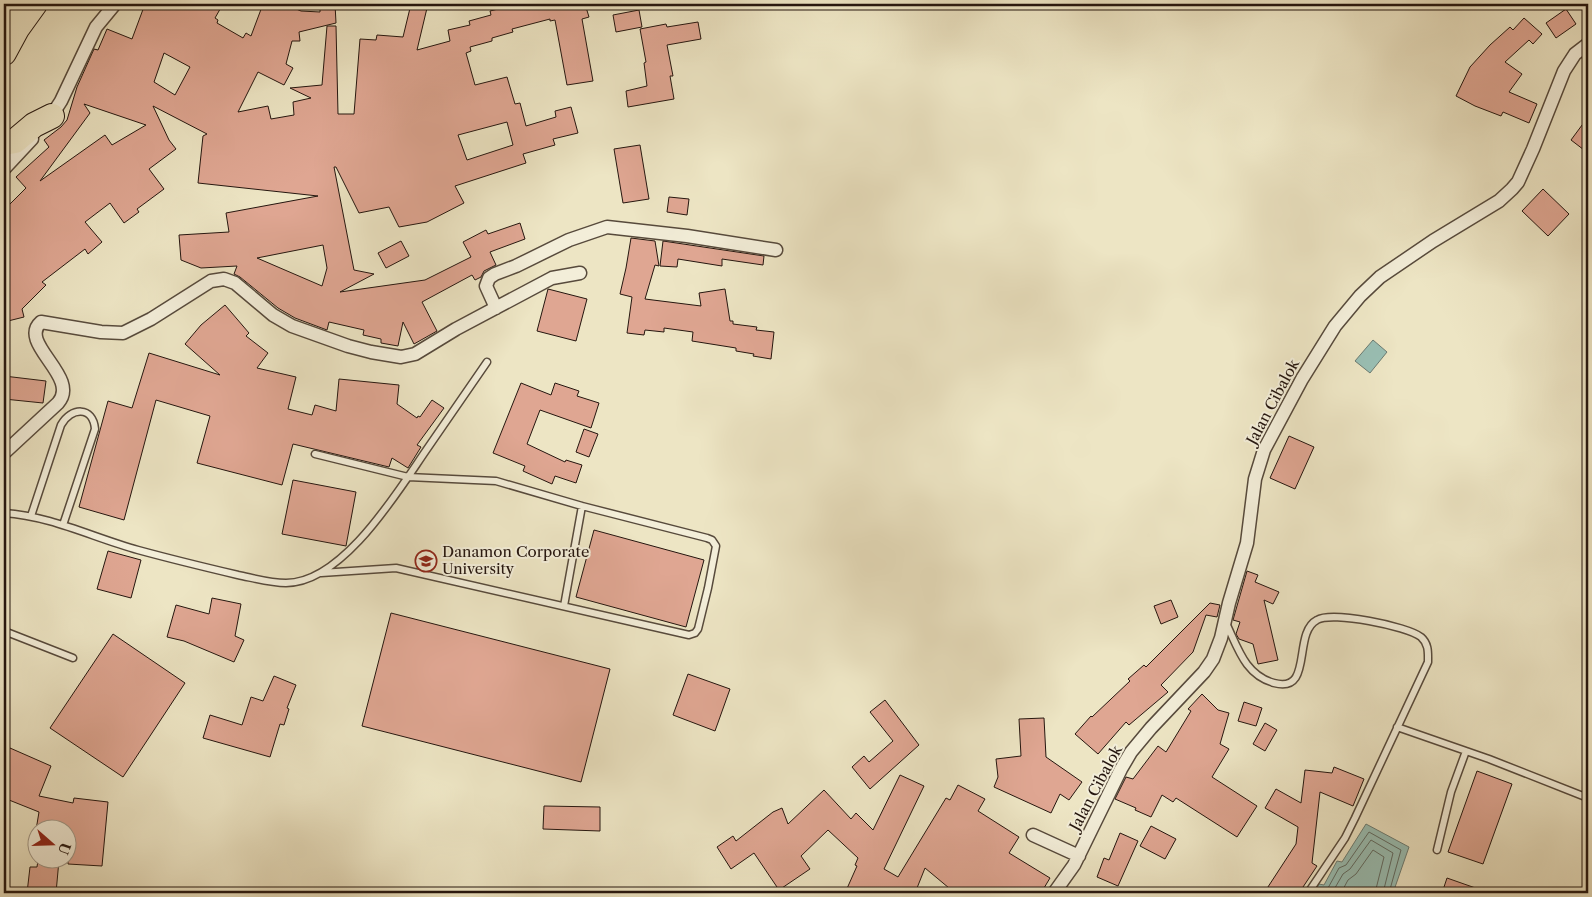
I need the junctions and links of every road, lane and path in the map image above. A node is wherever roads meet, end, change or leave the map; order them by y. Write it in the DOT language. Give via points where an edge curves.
graph roads {
  1 [pos="14,4"];
  2 [pos="35,4"];
  3 [pos="115,4"];
  4 [pos="4,20"];
  5 [pos="1588,44"];
  6 [pos="4,54"];
  7 [pos="52,116"];
  8 [pos="4,143"];
  9 [pos="4,169"];
  10 [pos="776,250"];
  11 [pos="580,273"];
  12 [pos="496,308"];
  13 [pos="487,362"];
  14 [pos="4,453"];
  15 [pos="315,454"];
  16 [pos="408,477"];
  17 [pos="582,506"];
  18 [pos="4,513"];
  19 [pos="31,516"];
  20 [pos="63,525"];
  21 [pos="321,573"];
  22 [pos="564,606"];
  23 [pos="1225,622"];
  24 [pos="4,631"];
  25 [pos="73,658"];
  26 [pos="1397,727"];
  27 [pos="1466,751"];
  28 [pos="1588,798"];
  29 [pos="1033,835"];
  30 [pos="1438,850"];
  31 [pos="1079,856"];
  32 [pos="1054,893"];
  33 [pos="1308,893"];
  1 -- 4 [label="highway"];
  2 -- 6 [label="highway"];
  3 -- 7 [label="street" via="96,27"];
  5 -- 23 [label="street, Jalan Cibalok" via="1575,54 1564,71 1533,149 1512,189 1499,201 1380,277 1360,296 1332,332 1287,405 1262,456 1255,479 1247,542"];
  7 -- 8 [label="highway" via="34,125 15,141"];
  7 -- 9 [label="street"];
  10 -- 12 [label="street" via="607,227 569,240 492,275 486,286"];
  11 -- 12 [label="street" via="552,278"];
  12 -- 14 [label="street" via="415,354 401,357 348,346 292,326 224,279 211,281 123,333 41,322 35,328 36,338 59,376 64,396"];
  13 -- 16 [label="lane"];
  15 -- 16 [label="lane"];
  16 -- 17 [label="lane" via="496,482"];
  16 -- 21 [label="lane" via="363,537"];
  17 -- 22 [label="lane"];
  17 -- 22 [label="lane" via="707,538 713,541 716,549 695,633 684,634"];
  18 -- 19 [label="lane"];
  19 -- 20 [label="lane"];
  19 -- 20 [label="lane" via="61,425 68,415 82,412 91,417 95,429"];
  20 -- 21 [label="lane" via="150,553 268,581 303,581"];
  21 -- 22 [label="lane" via="396,568"];
  23 -- 26 [label="lane" via="1252,672 1265,680 1284,685 1296,679 1305,637 1318,619 1355,619 1421,638 1428,649 1428,662"];
  23 -- 31 [label="street, Jalan Cibalok" via="1220,644 1209,667 1151,728 1126,760"];
  24 -- 25 [label="lane"];
  26 -- 27 [label="lane"];
  26 -- 33 [label="lane" via="1345,838"];
  27 -- 28 [label="lane"];
  27 -- 30 [label="lane" via="1451,792"];
  29 -- 31 [label="street"];
  31 -- 32 [label="street, Jalan Cibalok" via="1070,874"];
}
